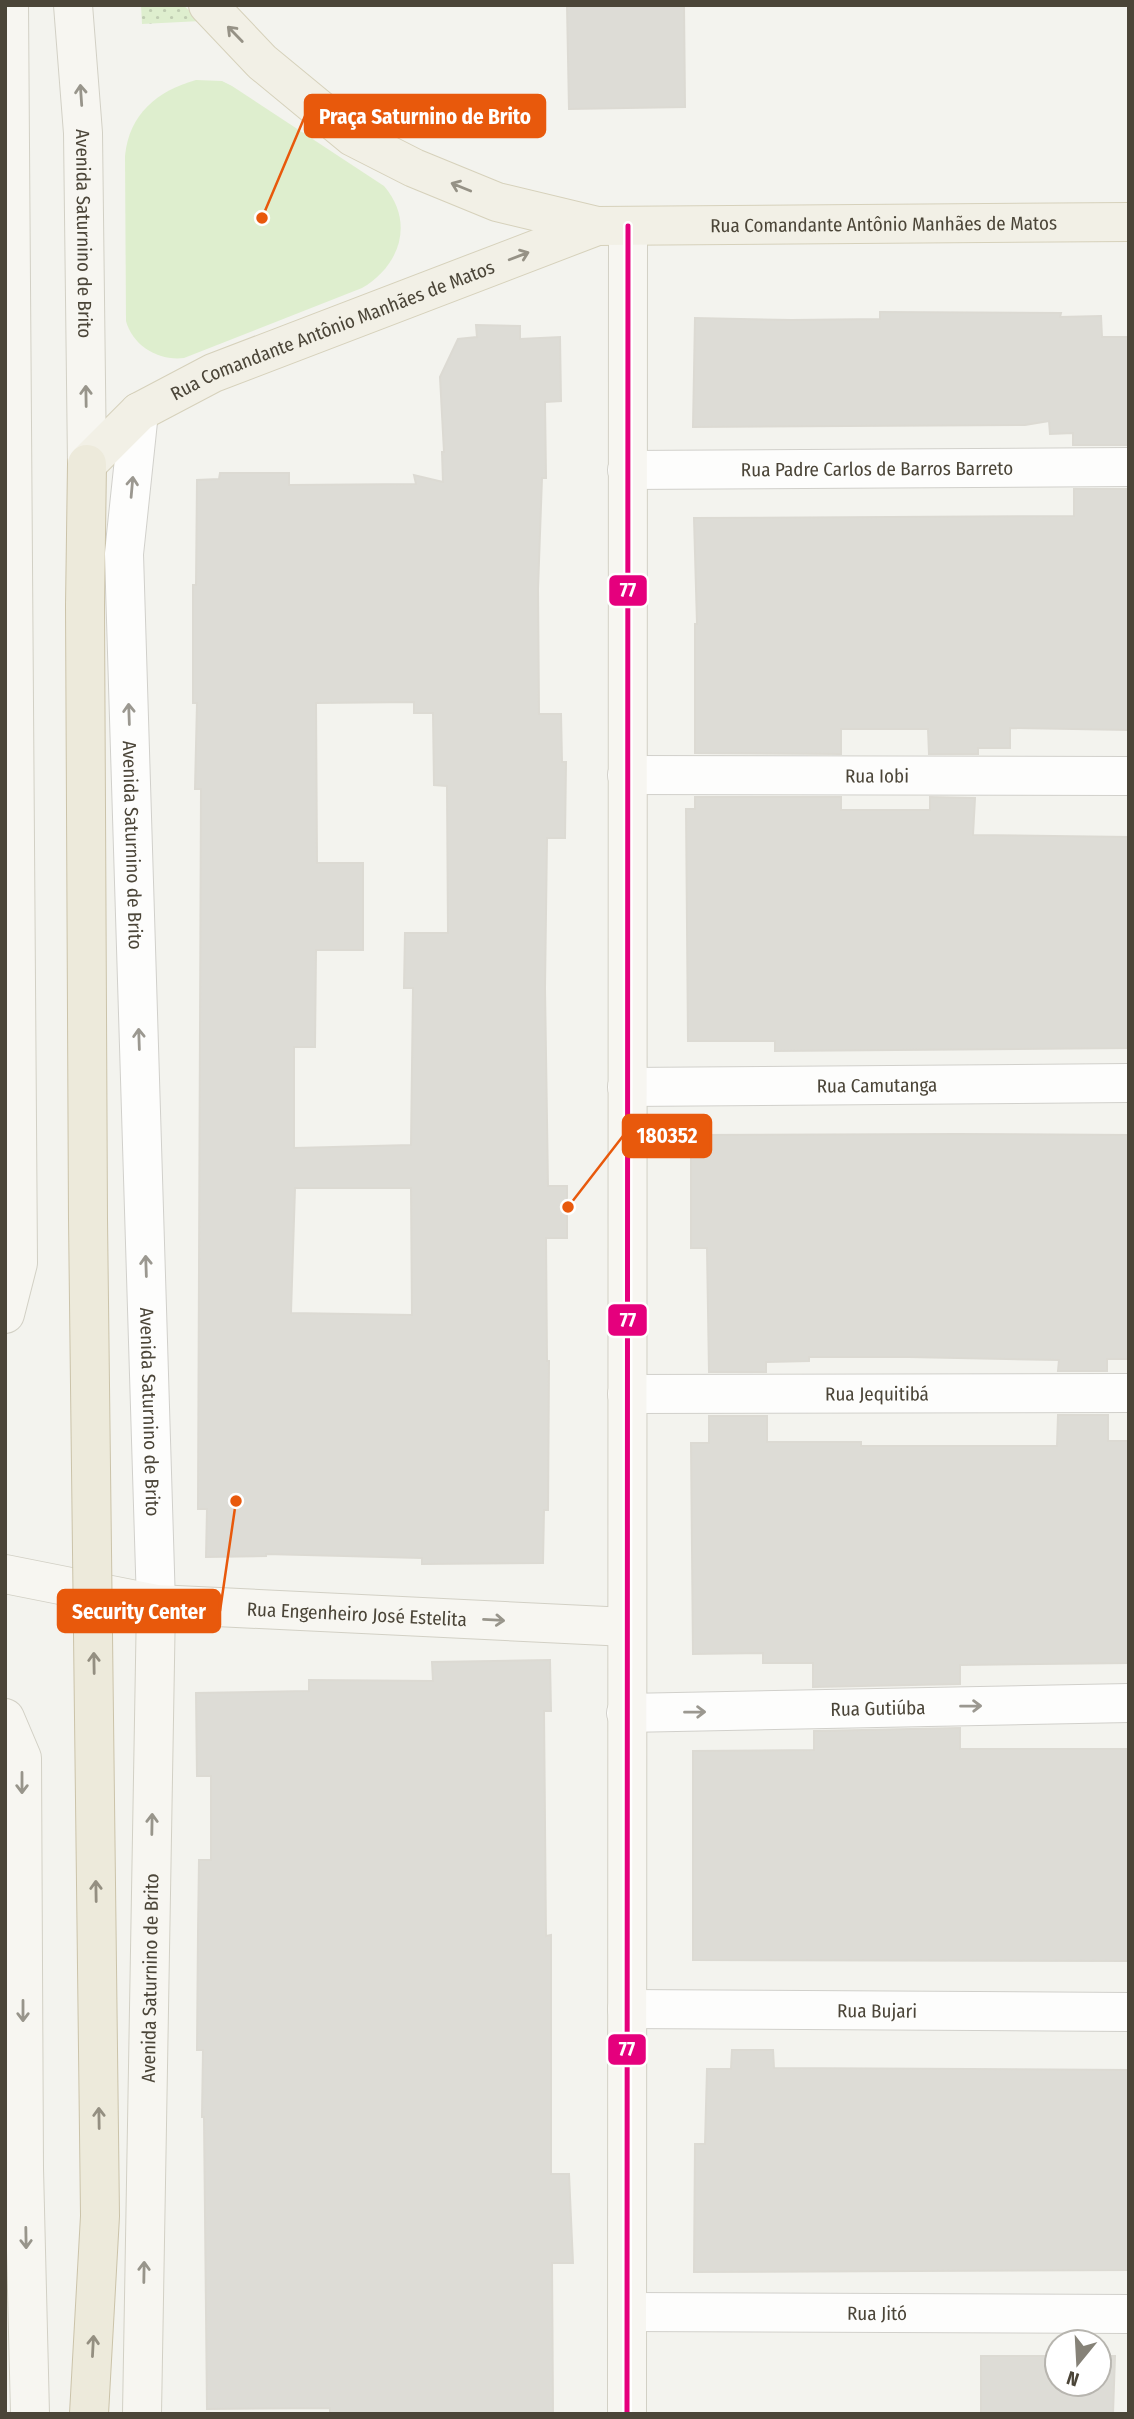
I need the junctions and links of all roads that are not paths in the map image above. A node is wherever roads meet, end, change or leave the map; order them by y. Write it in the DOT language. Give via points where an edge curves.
graph roads {
  1 [pos="9,5"];
  2 [pos="72,5"];
  3 [pos="208,5"];
  4 [pos="1129,222"];
  5 [pos="612,226"];
  6 [pos="139,412"];
  7 [pos="87,464"];
  8 [pos="1129,467"];
  9 [pos="627,470"];
  10 [pos="627,775"];
  11 [pos="1129,776"];
  12 [pos="1129,1083"];
  13 [pos="627,1087"];
  14 [pos="5,1314"];
  15 [pos="628,1394"];
  16 [pos="1129,1394"];
  17 [pos="5,1574"];
  18 [pos="156,1604"];
  19 [pos="627,1627"];
  20 [pos="1129,1703"];
  21 [pos="626,1713"];
  22 [pos="5,1718"];
  23 [pos="627,2009"];
  24 [pos="1129,2012"];
  25 [pos="627,2312"];
  26 [pos="1129,2314"];
  27 [pos="30,2414"];
  28 [pos="89,2414"];
  29 [pos="142,2414"];
  30 [pos="627,2414"];
  1 -- 14 [label="main road" via="18,1263"];
  7 -- 2 [label="main road, Avenida Saturnino de Brito, one-way" via="83,133"];
  5 -- 3 [label="main road, Rua Comandante Antônio Manhães de Matos, one-way" via="497,202 353,137 262,62"];
  4 -- 5 [label="main road, Rua Comandante Antônio Manhães de Matos"];
  6 -- 5 [label="main road, Rua Comandante Antônio Manhães de Matos, one-way" via="213,373"];
  5 -- 9 [label="main road"];
  6 -- 7 [label="main road, Rua Comandante Antônio Manhães de Matos"];
  18 -- 6 [label="street, Avenida Saturnino de Brito, one-way" via="124,554"];
  28 -- 7 [label="highway, one-way, bridge" via="100,2216 88,1205"];
  8 -- 9 [label="street, Rua Padre Carlos de Barros Barreto"];
  9 -- 10 [label="main road"];
  10 -- 11 [label="street, Rua Iobi"];
  10 -- 13 [label="main road"];
  12 -- 13 [label="street, Rua Camutanga"];
  13 -- 15 [label="main road"];
  15 -- 16 [label="street, Rua Jequitibá"];
  15 -- 19 [label="main road"];
  17 -- 18 [label="main road, Rua Engenheiro José Estelita"];
  18 -- 19 [label="main road, Rua Engenheiro José Estelita, one-way"];
  29 -- 18 [label="main road, Avenida Saturnino de Brito, one-way"];
  19 -- 21 [label="main road"];
  21 -- 20 [label="street, Rua Gutiúba, one-way"];
  21 -- 23 [label="main road"];
  22 -- 27 [label="main road, one-way" via="22,1758"];
  23 -- 24 [label="street, Rua Bujari"];
  23 -- 25 [label="main road"];
  25 -- 26 [label="street, Rua Jitó"];
  25 -- 30 [label="main road"];
}
